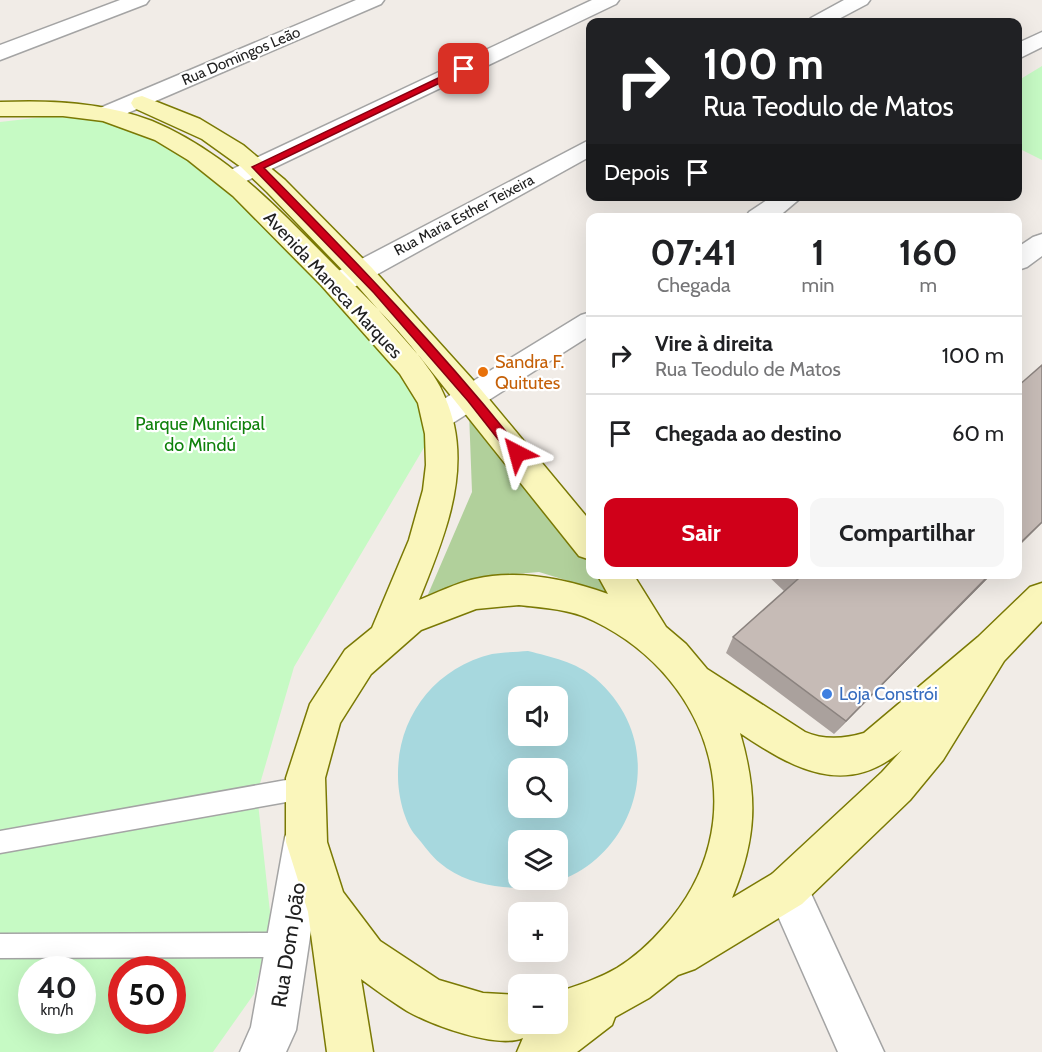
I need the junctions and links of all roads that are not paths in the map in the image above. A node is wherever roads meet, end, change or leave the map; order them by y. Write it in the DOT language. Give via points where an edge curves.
graph roads {
  1 [pos="139,0"];
  2 [pos="374,0"];
  3 [pos="609,0"];
  4 [pos="860,0"];
  5 [pos="826,18"];
  6 [pos="1042,38"];
  7 [pos="1022,50"];
  8 [pos="0,53"];
  9 [pos="0,94"];
  10 [pos="135,100"];
  11 [pos="0,109"];
  12 [pos="108,113"];
  13 [pos="586,149"];
  14 [pos="257,167"];
  15 [pos="231,179"];
  16 [pos="784,201"];
  17 [pos="766,213"];
  18 [pos="1042,243"];
  19 [pos="1022,258"];
  20 [pos="349,278"];
  21 [pos="586,325"];
  22 [pos="472,397"];
  23 [pos="438,418"];
  24 [pos="586,540"];
  25 [pos="617,579"];
  26 [pos="1042,598"];
  27 [pos="387,634"];
  28 [pos="653,636"];
  29 [pos="991,649"];
  30 [pos="696,682"];
  31 [pos="303,788"];
  32 [pos="305,835"];
  33 [pos="0,842"];
  34 [pos="787,889"];
  35 [pos="328,908"];
  36 [pos="289,945"];
  37 [pos="0,946"];
  38 [pos="660,965"];
  39 [pos="614,995"];
  40 [pos="568,1011"];
  41 [pos="508,1018"];
  42 [pos="263,1052"];
  43 [pos="350,1052"];
  44 [pos="540,1052"];
  45 [pos="861,1052"];
  1 -- 8 [label="street"];
  2 -- 10 [label="street, Rua Domingos Leão"];
  3 -- 14 [label="street"];
  4 -- 5 [label="street"];
  6 -- 7 [label="street"];
  9 -- 10 [label="main road, Avenida Maneca Marques" via="58,92"];
  10 -- 12 [label="street, Rua Domingos Leão"];
  10 -- 14 [label="main road, Avenida Maneca Marques" via="218,138"];
  11 -- 12 [label="main road, Avenida Maneca Marques"];
  12 -- 15 [label="main road, Avenida Maneca Marques" via="162,134"];
  13 -- 20 [label="street, Rua Maria Esther Teixeira"];
  14 -- 15 [label="street"];
  14 -- 20 [label="main road, Avenida Maneca Marques"];
  15 -- 20 [label="main road, Avenida Maneca Marques"];
  16 -- 17 [label="street"];
  18 -- 19 [label="street"];
  20 -- 22 [label="main road, Avenida Maneca Marques"];
  20 -- 23 [label="main road, Avenida Maneca Marques" via="428,393"];
  21 -- 22 [label="street"];
  22 -- 23 [label="street"];
  22 -- 24 [label="main road, Avenida Maneca Marques"];
  23 -- 27 [label="main road, Avenida Maneca Marques" via="441,470 435,505"];
  25 -- 28 [label="main road"];
  26 -- 29 [label="main road"];
  27 -- 28 [label="main road" via="429,609 474,594 521,589 568,594 591,602 613,610"];
  27 -- 31 [label="main road" via="355,664 330,700 312,743"];
  28 -- 30 [label="main road" via="677,657"];
  29 -- 30 [label="main road" via="875,748 848,757 815,756 791,745"];
  29 -- 34 [label="main road" via="928,747 896,786"];
  30 -- 38 [label="main road" via="719,724 732,772 733,823 721,874 697,923"];
  31 -- 32 [label="main road"];
  31 -- 33 [label="lane"];
  32 -- 35 [label="main road" via="313,872"];
  32 -- 36 [label="street, Rua Dom João"];
  34 -- 38 [label="main road"];
  34 -- 45 [label="street"];
  35 -- 41 [label="main road" via="359,951 401,985 451,1008"];
  35 -- 43 [label="main road"];
  36 -- 37 [label="lane"];
  36 -- 42 [label="street, Rua Dom João" via="273,1030"];
  38 -- 39 [label="main road"];
  39 -- 40 [label="main road"];
  39 -- 44 [label="main road"];
}
